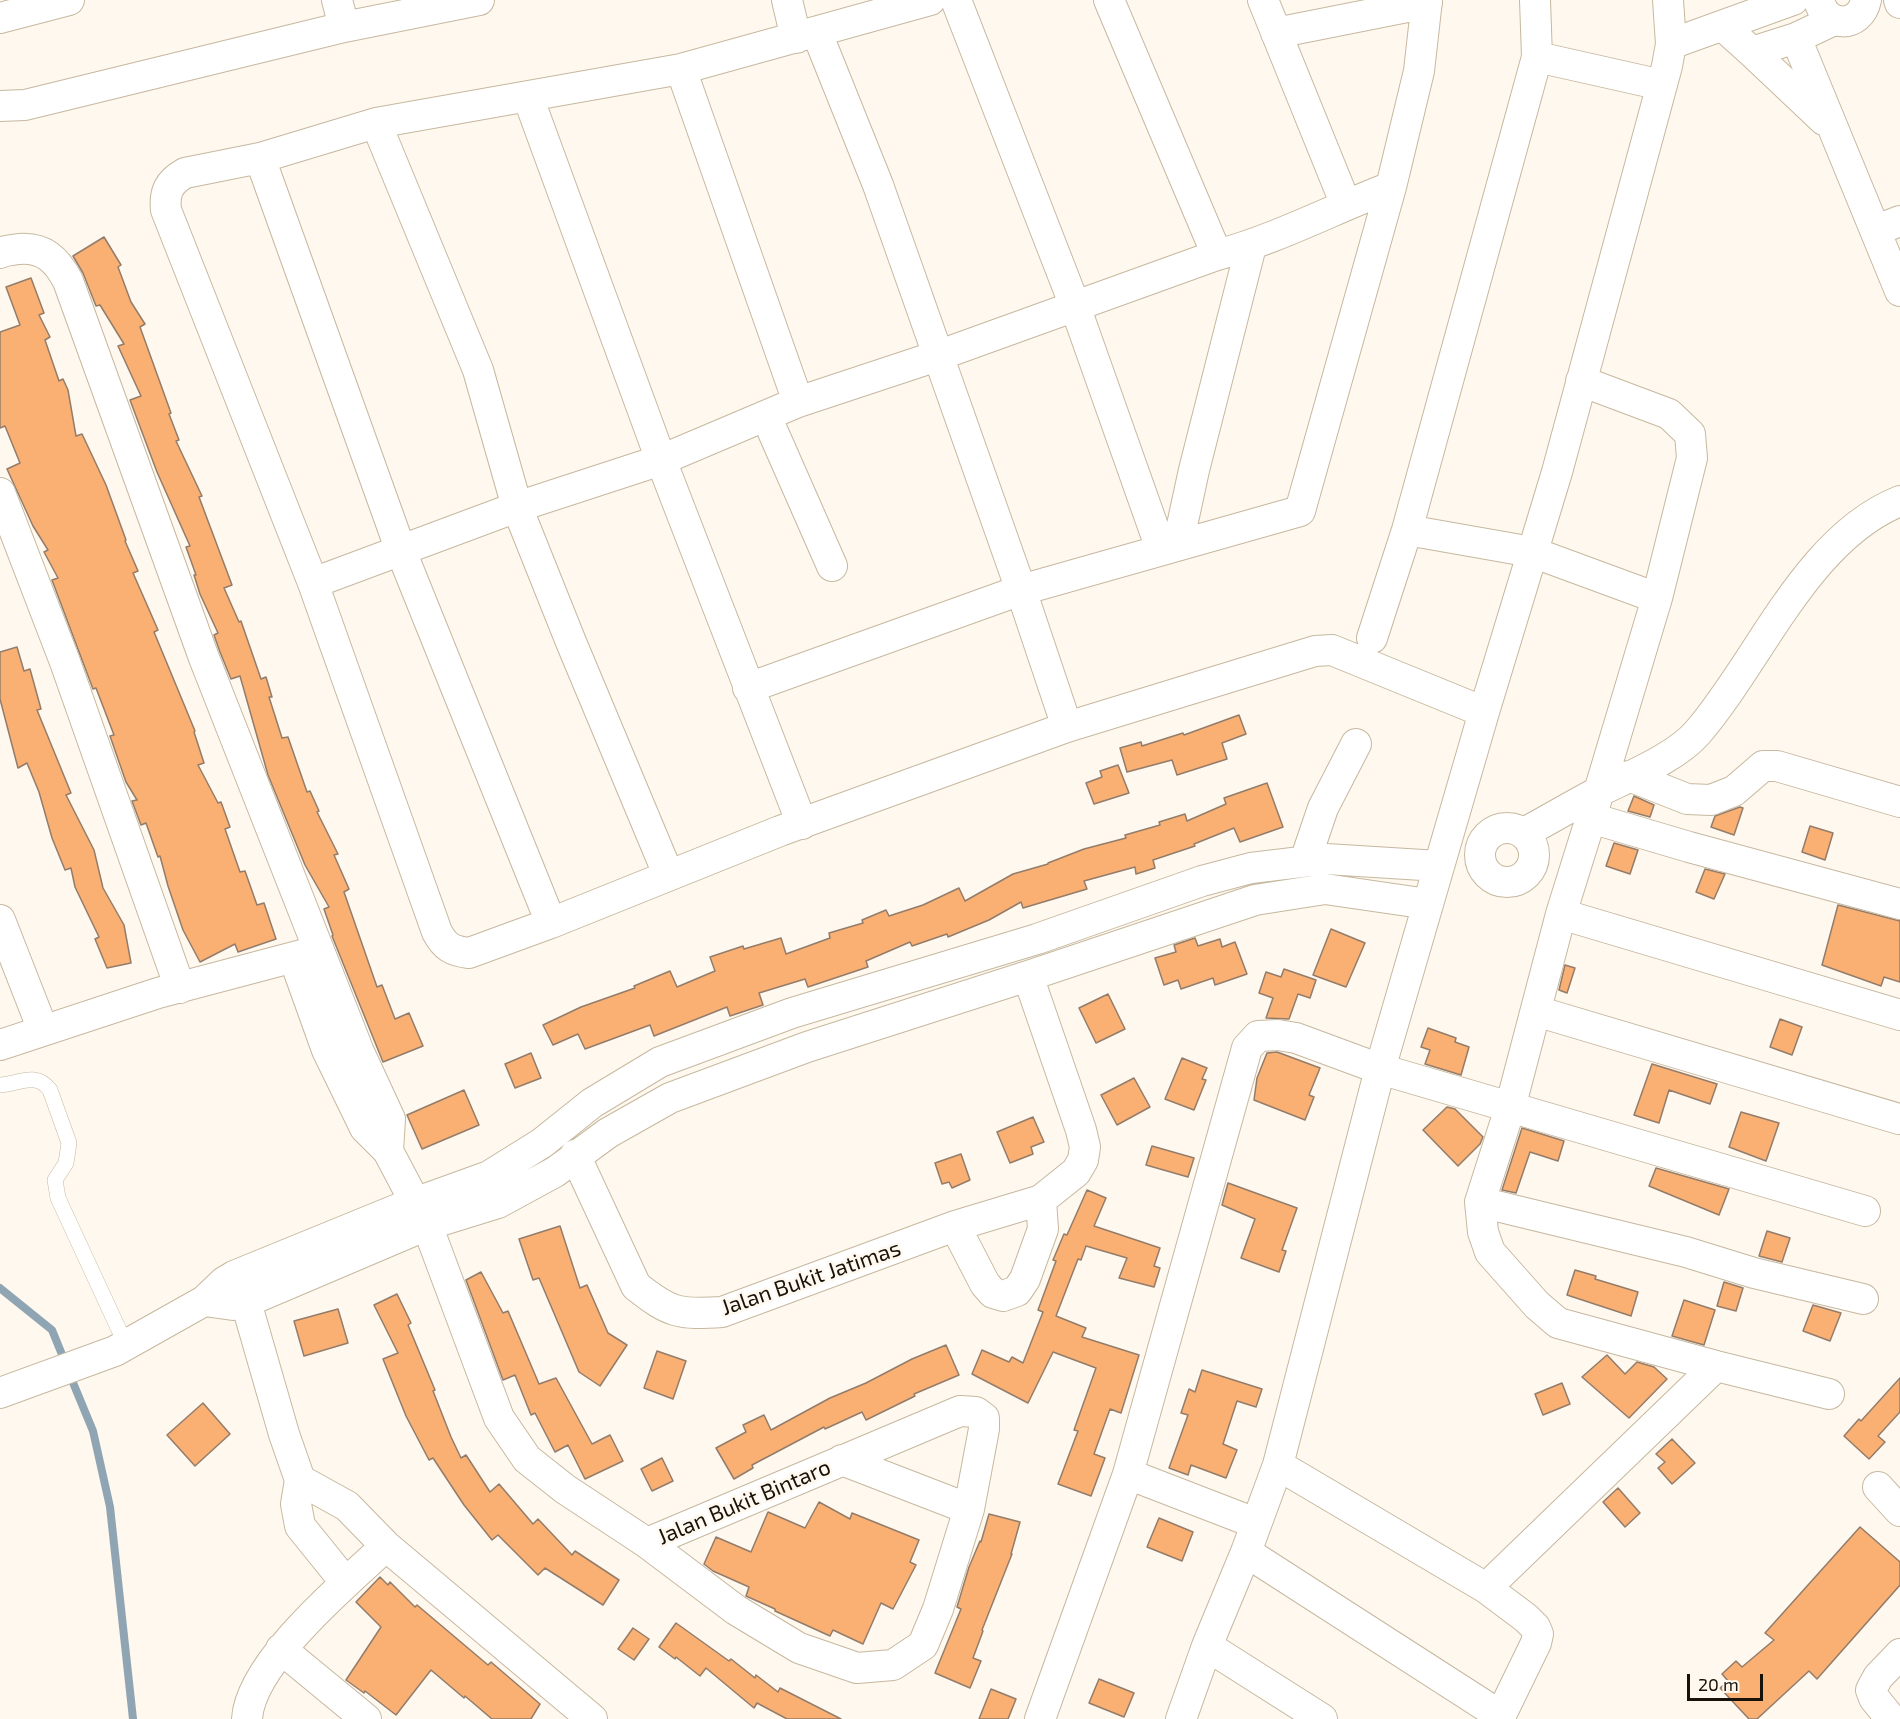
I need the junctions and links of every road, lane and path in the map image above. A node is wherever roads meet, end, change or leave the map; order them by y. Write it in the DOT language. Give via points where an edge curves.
graph roads {
  1 [pos="69,0"];
  2 [pos="479,0"];
  3 [pos="787,0"];
  4 [pos="930,0"];
  5 [pos="956,0"];
  6 [pos="1109,0"];
  7 [pos="1263,0"];
  8 [pos="1535,0"];
  9 [pos="1668,0"];
  10 [pos="1792,0"];
  11 [pos="1427,1"];
  12 [pos="1871,2"];
  13 [pos="1826,10"];
  14 [pos="340,13"];
  15 [pos="0,18"];
  16 [pos="1723,27"];
  17 [pos="1276,33"];
  18 [pos="807,35"];
  19 [pos="1796,38"];
  20 [pos="1671,44"];
  21 [pos="1752,52"];
  22 [pos="1537,57"];
  23 [pos="681,69"];
  24 [pos="1662,86"];
  25 [pos="528,96"];
  26 [pos="0,106"];
  27 [pos="376,123"];
  28 [pos="1831,127"];
  29 [pos="260,158"];
  30 [pos="1392,188"];
  31 [pos="1346,205"];
  32 [pos="1888,226"];
  33 [pos="1251,246"];
  34 [pos="0,253"];
  35 [pos="1217,255"];
  36 [pos="1900,291"];
  37 [pos="1075,306"];
  38 [pos="937,356"];
  39 [pos="1581,381"];
  40 [pos="798,402"];
  41 [pos="766,416"];
  42 [pos="661,460"];
  43 [pos="0,493"];
  44 [pos="1900,501"];
  45 [pos="517,507"];
  46 [pos="1407,530"];
  47 [pos="1170,547"];
  48 [pos="401,551"];
  49 [pos="1532,552"];
  50 [pos="832,566"];
  51 [pos="313,583"];
  52 [pos="1021,590"];
  53 [pos="1657,598"];
  54 [pos="1372,638"];
  55 [pos="748,688"];
  56 [pos="1484,712"];
  57 [pos="1067,727"];
  58 [pos="1356,744"];
  59 [pos="1629,776"];
  60 [pos="1900,802"];
  61 [pos="1594,805"];
  62 [pos="802,824"];
  63 [pos="1524,833"];
  64 [pos="1305,861"];
  65 [pos="1481,862"];
  66 [pos="668,874"];
  67 [pos="1202,881"];
  68 [pos="1434,885"];
  69 [pos="1900,904"];
  70 [pos="1212,914"];
  71 [pos="1561,914"];
  72 [pos="0,920"];
  73 [pos="551,923"];
  74 [pos="307,954"];
  75 [pos="1028,976"];
  76 [pos="180,988"];
  77 [pos="1536,1011"];
  78 [pos="792,1013"];
  79 [pos="1900,1015"];
  80 [pos="43,1030"];
  81 [pos="0,1045"];
  82 [pos="807,1047"];
  83 [pos="1380,1069"];
  84 [pos="0,1084"];
  85 [pos="1510,1108"];
  86 [pos="1899,1119"];
  87 [pos="575,1155"];
  88 [pos="1041,1200"];
  89 [pos="1480,1202"];
  90 [pos="1865,1211"];
  91 [pos="426,1226"];
  92 [pos="955,1226"];
  93 [pos="240,1289"];
  94 [pos="1863,1299"];
  95 [pos="120,1348"];
  96 [pos="1716,1366"];
  97 [pos="13,1389"];
  98 [pos="1830,1394"];
  99 [pos="842,1460"];
  100 [pos="1278,1465"];
  101 [pos="1128,1474"];
  102 [pos="300,1480"];
  103 [pos="1878,1487"];
  104 [pos="969,1509"];
  105 [pos="1900,1511"];
  106 [pos="1255,1524"];
  107 [pos="647,1543"];
  108 [pos="387,1546"];
  109 [pos="1246,1552"];
  110 [pos="346,1583"];
  111 [pos="1486,1588"];
  112 [pos="1207,1646"];
  113 [pos="280,1649"];
  114 [pos="1900,1654"];
  115 [pos="1500,1717"];
  116 [pos="247,1719"];
  117 [pos="366,1719"];
  118 [pos="592,1719"];
  119 [pos="1040,1719"];
  120 [pos="1181,1719"];
  121 [pos="1322,1719"];
  122 [pos="1891,1719"];
  1 -- 15 [label="street"];
  2 -- 14 [label="street"];
  3 -- 18 [label="street"];
  4 -- 18 [label="street"];
  5 -- 37 [label="street"];
  6 -- 35 [label="street"];
  7 -- 17 [label="street"];
  8 -- 22 [label="street"];
  9 -- 20 [label="street"];
  10 -- 16 [label="street"];
  11 -- 17 [label="street"];
  11 -- 30 [label="street" via="1419,72"];
  12 -- 13 [label="street" via="1859,15 1843,22"];
  13 -- 19 [label="street"];
  14 -- 26 [label="street" via="25,105"];
  16 -- 20 [label="street"];
  16 -- 21 [label="street"];
  17 -- 31 [label="street"];
  18 -- 23 [label="street"];
  18 -- 38 [label="street" via="878,185"];
  19 -- 21 [label="street"];
  19 -- 28 [label="street"];
  20 -- 24 [label="street"];
  21 -- 28 [label="street"];
  22 -- 24 [label="street"];
  22 -- 46 [label="street"];
  23 -- 25 [label="street"];
  23 -- 40 [label="street"];
  24 -- 39 [label="street"];
  25 -- 27 [label="street"];
  25 -- 42 [label="street"];
  27 -- 29 [label="street"];
  27 -- 45 [label="street" via="478,370"];
  28 -- 32 [label="street"];
  29 -- 48 [label="street"];
  29 -- 51 [label="street" via="185,173 174,179 168,188 166,210"];
  30 -- 31 [label="street"];
  30 -- 47 [label="street" via="1300,511"];
  31 -- 33 [label="street"];
  32 -- 36 [label="street"];
  33 -- 35 [label="street"];
  33 -- 47 [label="street" via="1194,470"];
  34 -- 74 [label="street" via="40,250 61,266 68,281"];
  35 -- 37 [label="street"];
  37 -- 38 [label="street"];
  37 -- 47 [label="street"];
  38 -- 40 [label="street"];
  38 -- 52 [label="street"];
  39 -- 49 [label="street"];
  39 -- 53 [label="street" via="1669,414 1689,434 1692,458"];
  40 -- 41 [label="street"];
  41 -- 42 [label="street"];
  41 -- 50 [label="street"];
  42 -- 45 [label="street"];
  42 -- 55 [label="street"];
  43 -- 76 [label="street"];
  44 -- 59 [label="street" via="1852,529 1800,584 1696,734 1666,757"];
  45 -- 48 [label="street"];
  45 -- 66 [label="street"];
  46 -- 49 [label="street"];
  46 -- 54 [label="street"];
  47 -- 52 [label="street"];
  48 -- 51 [label="street"];
  48 -- 73 [label="street"];
  49 -- 53 [label="street"];
  49 -- 56 [label="street"];
  51 -- 73 [label="street" via="443,944 456,952 469,953"];
  52 -- 55 [label="street"];
  52 -- 57 [label="street"];
  53 -- 61 [label="street"];
  55 -- 62 [label="street"];
  56 -- 57 [label="street" via="1332,651 1315,651"];
  56 -- 68 [label="street"];
  57 -- 62 [label="street"];
  58 -- 64 [label="street" via="1323,808"];
  59 -- 60 [label="street" via="1688,799 1711,800 1734,791 1763,766 1776,766"];
  59 -- 61 [label="street"];
  61 -- 63 [label="street"];
  61 -- 69 [label="street" via="1689,848"];
  61 -- 71 [label="street"];
  62 -- 66 [label="street"];
  63 -- 65 [label="street" via="1505,827 1490,834 1483,842"];
  63 -- 65 [label="street" via="1535,850 1534,861 1523,878 1514,882 1493,879"];
  64 -- 67 [label="street" via="1251,868"];
  64 -- 68 [label="street" via="1326,858"];
  65 -- 68 [label="street"];
  66 -- 73 [label="street"];
  67 -- 70 [label="street"];
  67 -- 78 [label="street" via="1037,939"];
  68 -- 70 [label="street" via="1325,889 1255,900"];
  68 -- 83 [label="street"];
  70 -- 75 [label="street"];
  71 -- 77 [label="street"];
  71 -- 79 [label="street"];
  72 -- 80 [label="street"];
  74 -- 76 [label="street"];
  74 -- 91 [label="street, Jalan Bukit Bintaro" via="327,1050 352,1068 390,1119 388,1151"];
  75 -- 82 [label="street"];
  75 -- 88 [label="street, Jalan Bukit Jatimas" via="1085,1147 1076,1172"];
  76 -- 80 [label="street"];
  77 -- 85 [label="street"];
  77 -- 86 [label="street"];
  78 -- 82 [label="street"];
  78 -- 91 [label="street" via="660,1062 592,1103"];
  80 -- 81 [label="street"];
  82 -- 87 [label="street" via="670,1098"];
  83 -- 85 [label="street"];
  83 -- 100 [label="street"];
  83 -- 101 [label="street" via="1278,1035 1258,1036 1247,1048"];
  84 -- 95 [label="lane" via="38,1079 50,1090 69,1143 66,1164 55,1180 58,1198"];
  85 -- 89 [label="street"];
  85 -- 90 [label="street"];
  87 -- 91 [label="street" via="555,1172 498,1203"];
  87 -- 92 [label="street, Jalan Bukit Jatimas" via="636,1286 672,1311 722,1312"];
  88 -- 92 [label="street, Jalan Bukit Jatimas"];
  88 -- 92 [label="street" via="1043,1229 1025,1279 1017,1291 1003,1296 993,1293 985,1284"];
  89 -- 94 [label="street"];
  89 -- 96 [label="street" via="1490,1252 1558,1323"];
  91 -- 93 [label="street"];
  91 -- 107 [label="street, Jalan Bukit Bintaro" via="499,1418 527,1459"];
  93 -- 95 [label="street" via="233,1305 204,1301"];
  93 -- 102 [label="street"];
  95 -- 97 [label="street"];
  96 -- 98 [label="street"];
  96 -- 111 [label="street"];
  99 -- 104 [label="street, Jalan Bukit Bintaro"];
  99 -- 104 [label="street, Jalan Bukit Bintaro" via="960,1411 976,1412 985,1422"];
  99 -- 107 [label="street, Jalan Bukit Bintaro"];
  100 -- 106 [label="street"];
  100 -- 111 [label="street"];
  101 -- 106 [label="street"];
  101 -- 119 [label="street"];
  102 -- 108 [label="street" via="347,1506"];
  102 -- 110 [label="street" via="296,1504 300,1526"];
  103 -- 105 [label="street"];
  104 -- 107 [label="street, Jalan Bukit Bintaro" via="923,1645 892,1665 857,1668 800,1648 736,1610"];
  106 -- 109 [label="street"];
  108 -- 110 [label="street"];
  108 -- 118 [label="street"];
  109 -- 112 [label="street"];
  109 -- 115 [label="street"];
  110 -- 113 [label="street"];
  111 -- 115 [label="street" via="1526,1618 1538,1634"];
  112 -- 120 [label="street"];
  112 -- 121 [label="street"];
  113 -- 116 [label="street" via="254,1690"];
  113 -- 117 [label="street"];
  114 -- 122 [label="street" via="1871,1690"];
}
